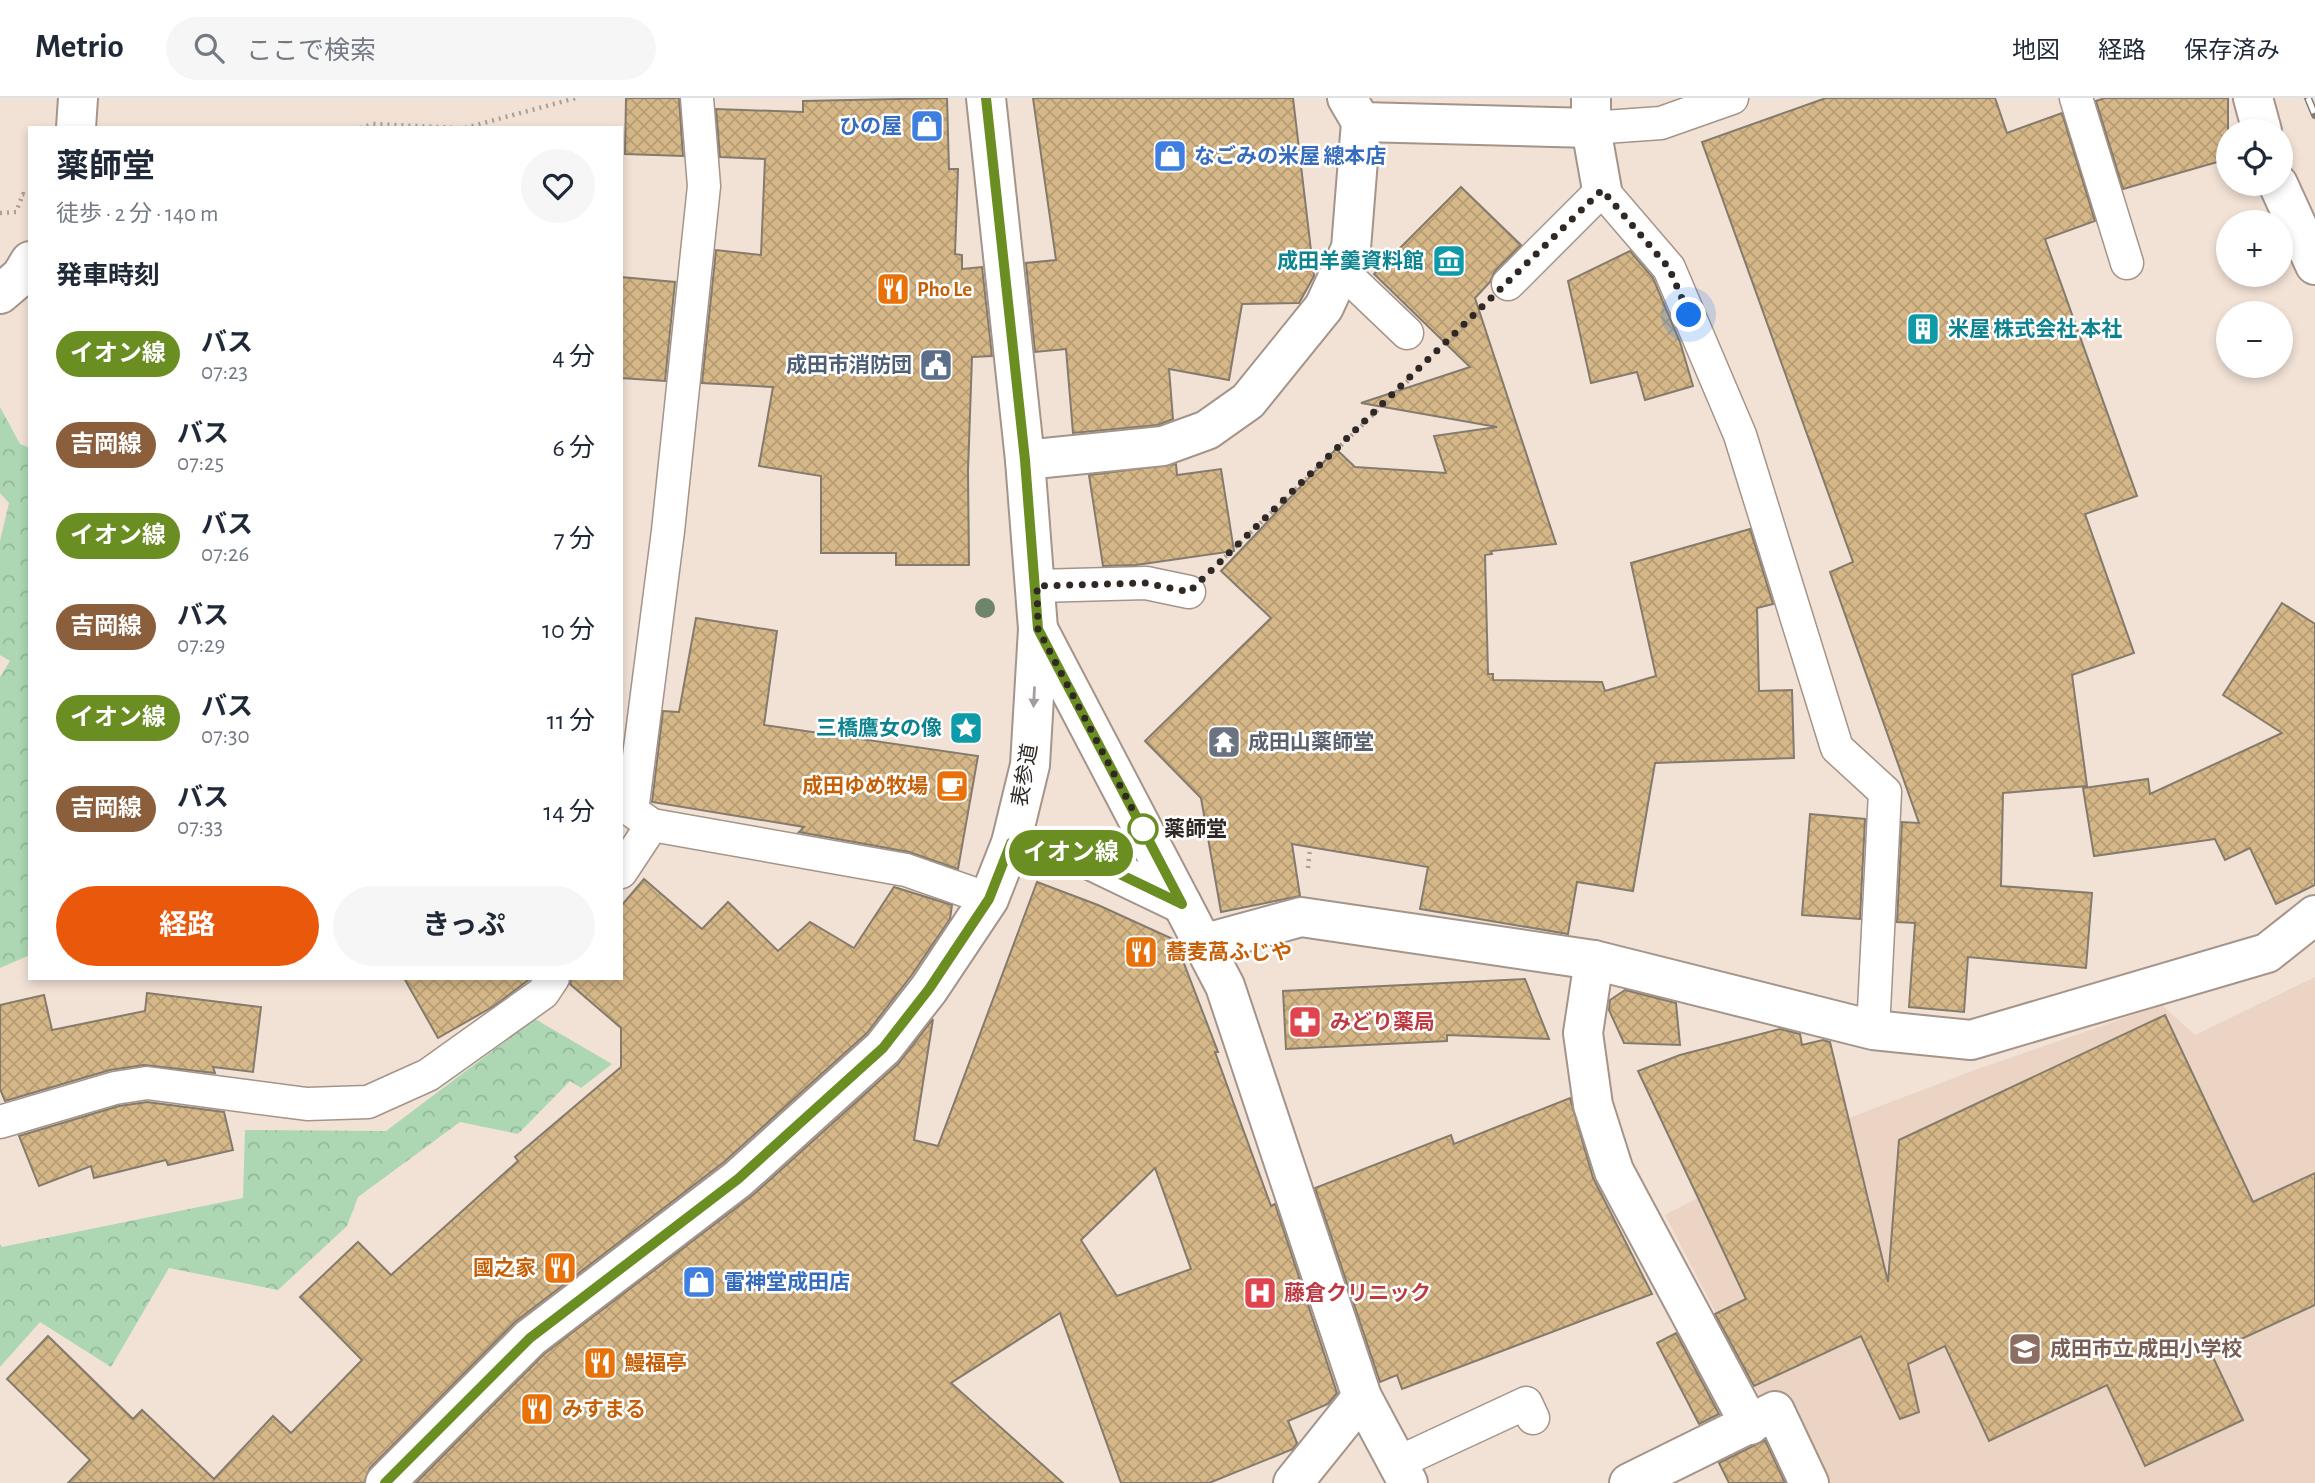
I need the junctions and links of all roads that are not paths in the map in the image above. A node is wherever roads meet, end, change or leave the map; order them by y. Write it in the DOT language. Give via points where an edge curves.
graph roads {
  1 [pos="78,98"];
  2 [pos="697,98"];
  3 [pos="986,98"];
  4 [pos="1732,98"];
  5 [pos="2076,98"];
  6 [pos="2253,98"];
  7 [pos="1354,110"];
  8 [pos="1591,113"];
  9 [pos="2259,119"];
  10 [pos="76,126"];
  11 [pos="1602,190"];
  12 [pos="2283,196"];
  13 [pos="2127,263"];
  14 [pos="28,264"];
  15 [pos="2315,265"];
  16 [pos="1341,270"];
  17 [pos="1508,284"];
  18 [pos="0,294"];
  19 [pos="1407,333"];
  20 [pos="1025,460"];
  21 [pos="1037,586"];
  22 [pos="1189,592"];
  23 [pos="1038,629"];
  24 [pos="652,825"];
  25 [pos="1011,843"];
  26 [pos="623,869"];
  27 [pos="989,899"];
  28 [pos="1182,904"];
  29 [pos="2315,915"];
  30 [pos="1202,944"];
  31 [pos="1594,960"];
  32 [pos="552,980"];
  33 [pos="1872,1030"];
  34 [pos="0,1122"];
  35 [pos="1362,1398"];
  36 [pos="1533,1418"];
  37 [pos="1750,1425"];
  38 [pos="1402,1473"];
  39 [pos="386,1483"];
  40 [pos="1293,1483"];
  41 [pos="1629,1483"];
  42 [pos="1809,1483"];
  1 -- 10 [label="street"];
  2 -- 24 [label="lane" via="704,186 668,531 632,811"];
  3 -- 20 [label="street, 表参道"];
  4 -- 8 [label="lane" via="1661,123"];
  5 -- 13 [label="lane"];
  6 -- 9 [label="street"];
  7 -- 8 [label="street"];
  7 -- 16 [label="street" via="1351,248"];
  8 -- 11 [label="street"];
  11 -- 17 [label="lane"];
  11 -- 33 [label="lane" via="1669,268 1740,435 1837,748 1885,792"];
  12 -- 15 [label="street"];
  14 -- 18 [label="street"];
  16 -- 19 [label="lane"];
  16 -- 20 [label="street" via="1324,307 1248,401 1207,430 1163,446"];
  20 -- 21 [label="street, 表参道"];
  21 -- 22 [label="lane" via="1146,583"];
  21 -- 23 [label="street, 表参道"];
  23 -- 25 [label="street, 表参道, one-way" via="1030,765"];
  23 -- 28 [label="street"];
  24 -- 26 [label="lane"];
  24 -- 27 [label="lane" via="906,870"];
  25 -- 27 [label="street, 表参道"];
  25 -- 28 [label="street" via="1080,855"];
  27 -- 39 [label="street, 表参道" via="883,1048 738,1179 530,1338"];
  28 -- 30 [label="street"];
  29 -- 33 [label="street" via="2267,953 1971,1040"];
  30 -- 31 [label="street" via="1301,917"];
  30 -- 35 [label="street" via="1225,986"];
  31 -- 33 [label="street"];
  31 -- 37 [label="street" via="1583,1033 1593,1105 1614,1171"];
  32 -- 34 [label="lane" via="543,993 428,1075 368,1102 307,1104 147,1083"];
  35 -- 38 [label="street"];
  35 -- 40 [label="street"];
  36 -- 38 [label="lane" via="1526,1402"];
  37 -- 41 [label="street"];
  37 -- 42 [label="street" via="1775,1410"];
}
